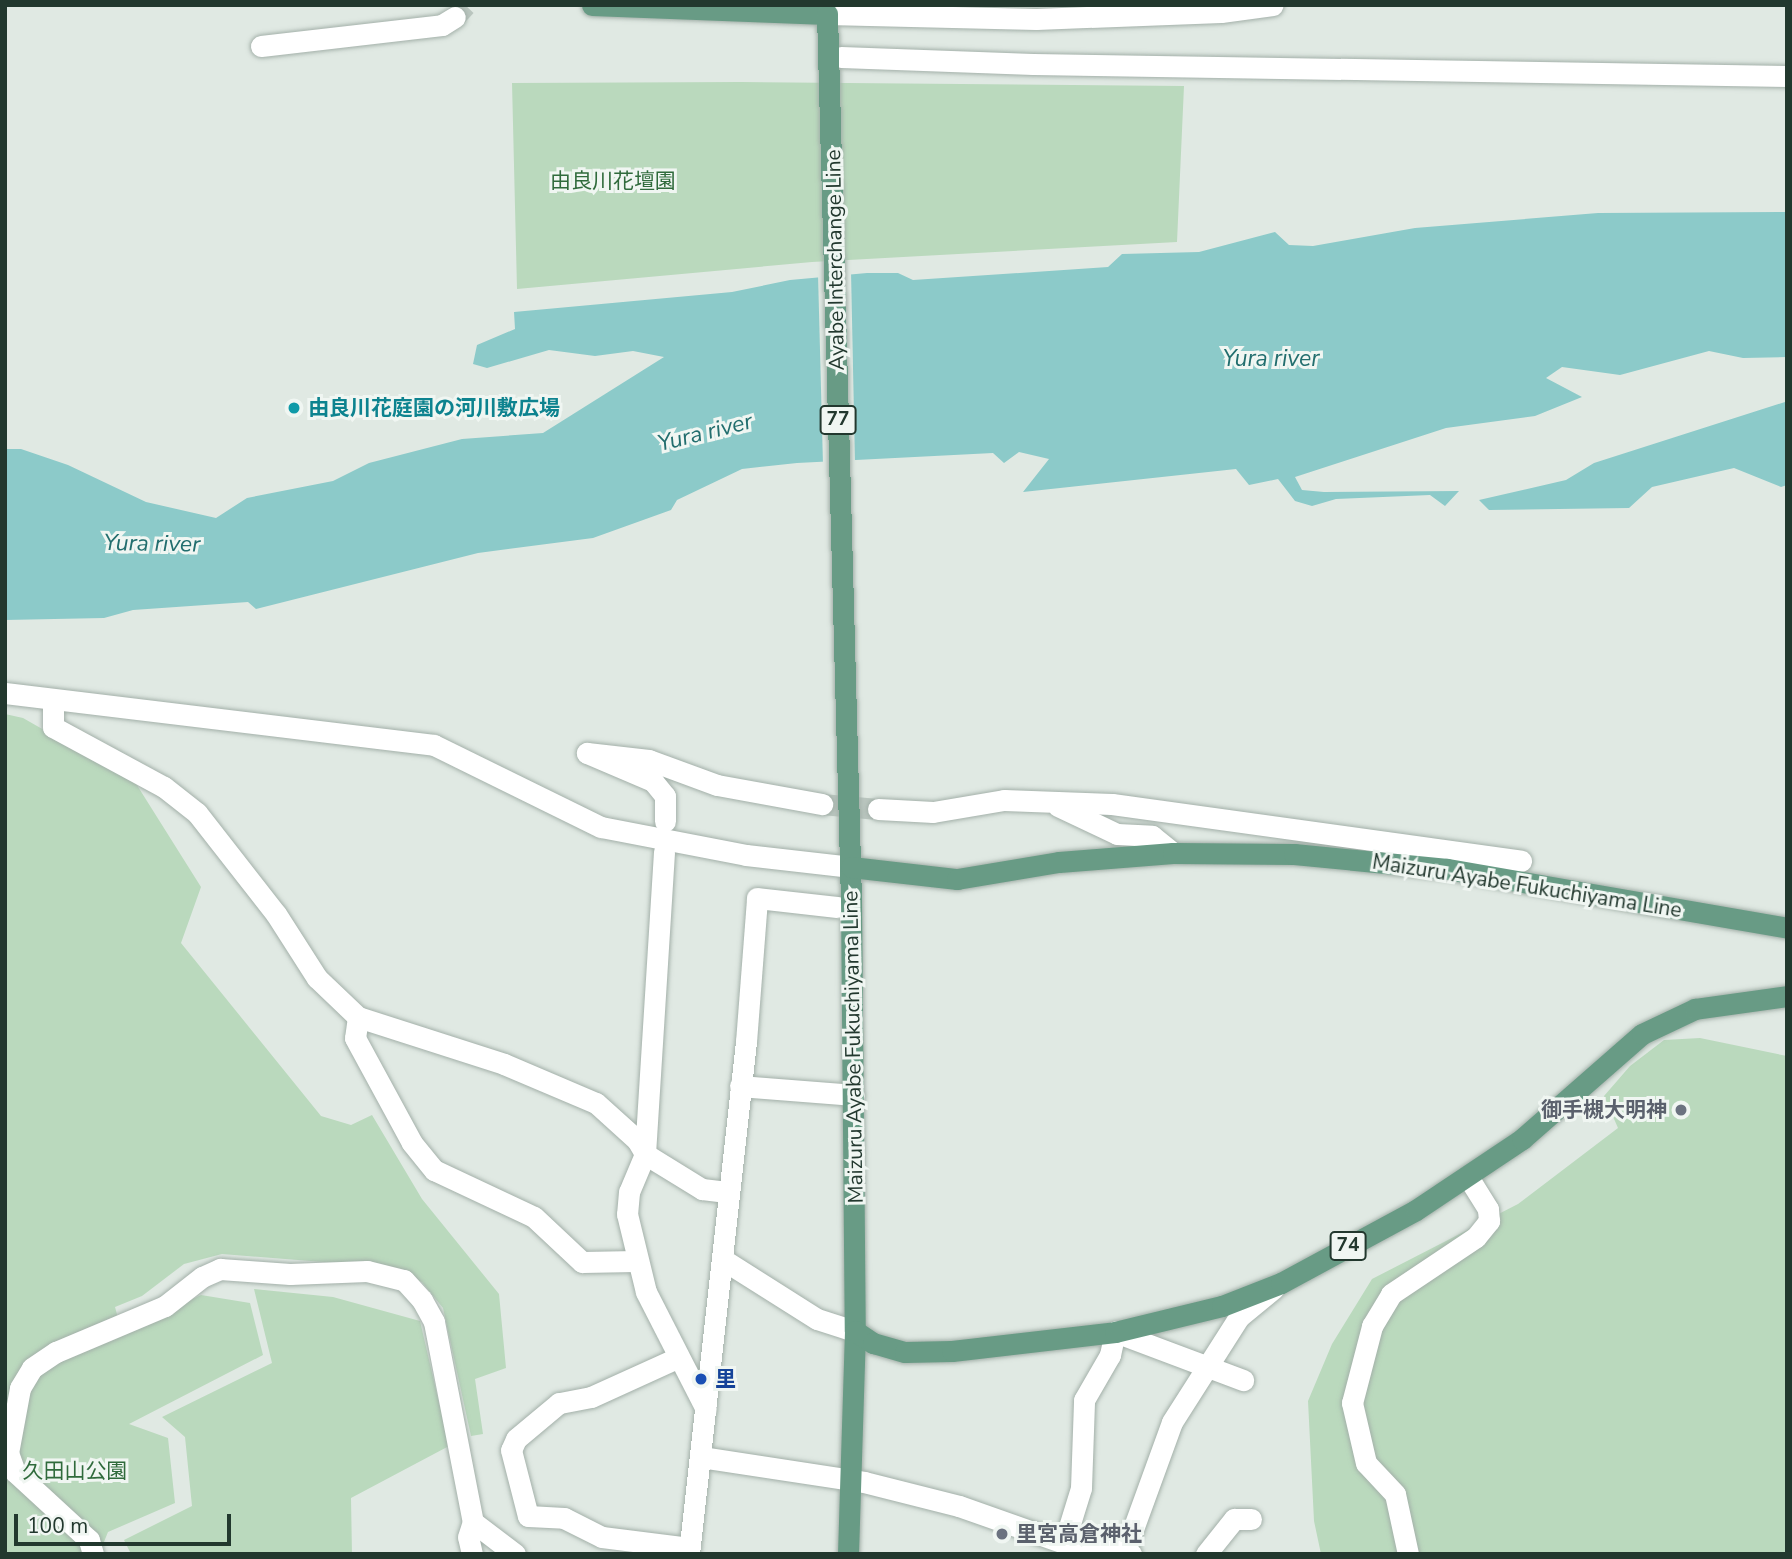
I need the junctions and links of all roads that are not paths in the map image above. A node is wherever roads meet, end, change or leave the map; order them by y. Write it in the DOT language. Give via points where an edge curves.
graph roads {
  1 [pos="592,5"];
  2 [pos="1273,5"];
  3 [pos="827,10"];
  4 [pos="455,18"];
  5 [pos="261,46"];
  6 [pos="836,64"];
  7 [pos="1787,76"];
  8 [pos="5,693"];
  9 [pos="53,700"];
  10 [pos="1049,802"];
  11 [pos="822,804"];
  12 [pos="878,809"];
  13 [pos="665,821"];
  14 [pos="664,852"];
  15 [pos="1173,853"];
  16 [pos="1521,861"];
  17 [pos="850,867"];
  18 [pos="837,907"];
  19 [pos="1787,928"];
  20 [pos="1787,996"];
  21 [pos="358,1017"];
  22 [pos="740,1086"];
  23 [pos="854,1095"];
  24 [pos="645,1154"];
  25 [pos="1467,1176"];
  26 [pos="727,1192"];
  27 [pos="722,1259"];
  28 [pos="636,1261"];
  29 [pos="1281,1283"];
  30 [pos="855,1331"];
  31 [pos="1115,1332"];
  32 [pos="677,1358"];
  33 [pos="1205,1367"];
  34 [pos="1243,1380"];
  35 [pos="706,1409"];
  36 [pos="701,1457"];
  37 [pos="850,1480"];
  38 [pos="1251,1519"];
  39 [pos="473,1522"];
  40 [pos="1064,1543"];
  41 [pos="689,1551"];
  42 [pos="1126,1553"];
  43 [pos="93,1554"];
  44 [pos="472,1554"];
  45 [pos="515,1554"];
  46 [pos="848,1554"];
  47 [pos="1206,1554"];
  48 [pos="1408,1554"];
  1 -- 3 [label="main road"];
  2 -- 3 [label="street" via="1221,12 1036,19"];
  3 -- 6 [label="main road, Ayabe Interchange Line / 77"];
  4 -- 5 [label="street" via="442,25"];
  6 -- 7 [label="street"];
  6 -- 17 [label="main road, Ayabe Interchange Line / 77"];
  8 -- 9 [label="street"];
  9 -- 17 [label="street" via="433,746 601,827 747,855"];
  9 -- 21 [label="street" via="53,727 164,787 197,813 276,914 317,978"];
  10 -- 12 [label="street" via="1004,800 933,812"];
  10 -- 15 [label="street" via="1117,834 1152,836"];
  10 -- 16 [label="street" via="1125,806"];
  11 -- 13 [label="street" via="717,785 649,760 587,753 653,781 665,796"];
  14 -- 24 [label="street"];
  15 -- 17 [label="main road, Maizuru Ayabe Fukuchiyama Line" via="1059,862 957,879"];
  15 -- 19 [label="main road, Maizuru Ayabe Fukuchiyama Line" via="1294,853 1447,869"];
  17 -- 23 [label="main road, Maizuru Ayabe Fukuchiyama Line"];
  18 -- 22 [label="street" via="757,898"];
  20 -- 25 [label="main road, 74" via="1695,1009 1642,1034 1522,1139"];
  21 -- 24 [label="street" via="504,1064 596,1103 637,1140"];
  21 -- 28 [label="street" via="355,1038 412,1143 434,1170 534,1217 582,1262"];
  22 -- 23 [label="street"];
  22 -- 26 [label="street"];
  23 -- 30 [label="main road, Maizuru Ayabe Fukuchiyama Line"];
  24 -- 26 [label="street" via="702,1189"];
  24 -- 28 [label="street" via="629,1192 627,1214"];
  25 -- 29 [label="main road, 74" via="1416,1210"];
  25 -- 48 [label="street" via="1489,1209 1489,1221 1476,1237 1391,1294 1371,1326 1352,1403 1366,1463 1395,1494"];
  26 -- 27 [label="street"];
  27 -- 30 [label="street" via="817,1319"];
  27 -- 35 [label="street"];
  28 -- 32 [label="street"];
  29 -- 31 [label="main road, 74" via="1191,1315"];
  29 -- 33 [label="street" via="1238,1317"];
  30 -- 31 [label="main road, 74" via="873,1343 905,1352"];
  30 -- 37 [label="main road, Maizuru Ayabe Fukuchiyama Line"];
  31 -- 33 [label="street"];
  31 -- 40 [label="street" via="1110,1355 1084,1399 1081,1488"];
  32 -- 35 [label="street"];
  32 -- 41 [label="street" via="592,1397 559,1404 516,1439 511,1450 528,1516 564,1518 602,1537"];
  33 -- 34 [label="street"];
  33 -- 42 [label="street" via="1172,1422"];
  35 -- 36 [label="street"];
  36 -- 37 [label="street"];
  36 -- 41 [label="street"];
  37 -- 40 [label="street" via="959,1506"];
  37 -- 46 [label="main road, Maizuru Ayabe Fukuchiyama Line"];
  38 -- 47 [label="street" via="1234,1519"];
  39 -- 43 [label="street" via="435,1322 404,1280 367,1271 220,1269 165,1306 55,1352 33,1368 20,1388 8,1453 15,1472 89,1540"];
  39 -- 44 [label="street" via="468,1537"];
  39 -- 45 [label="street"];
  40 -- 42 [label="street"];
}
